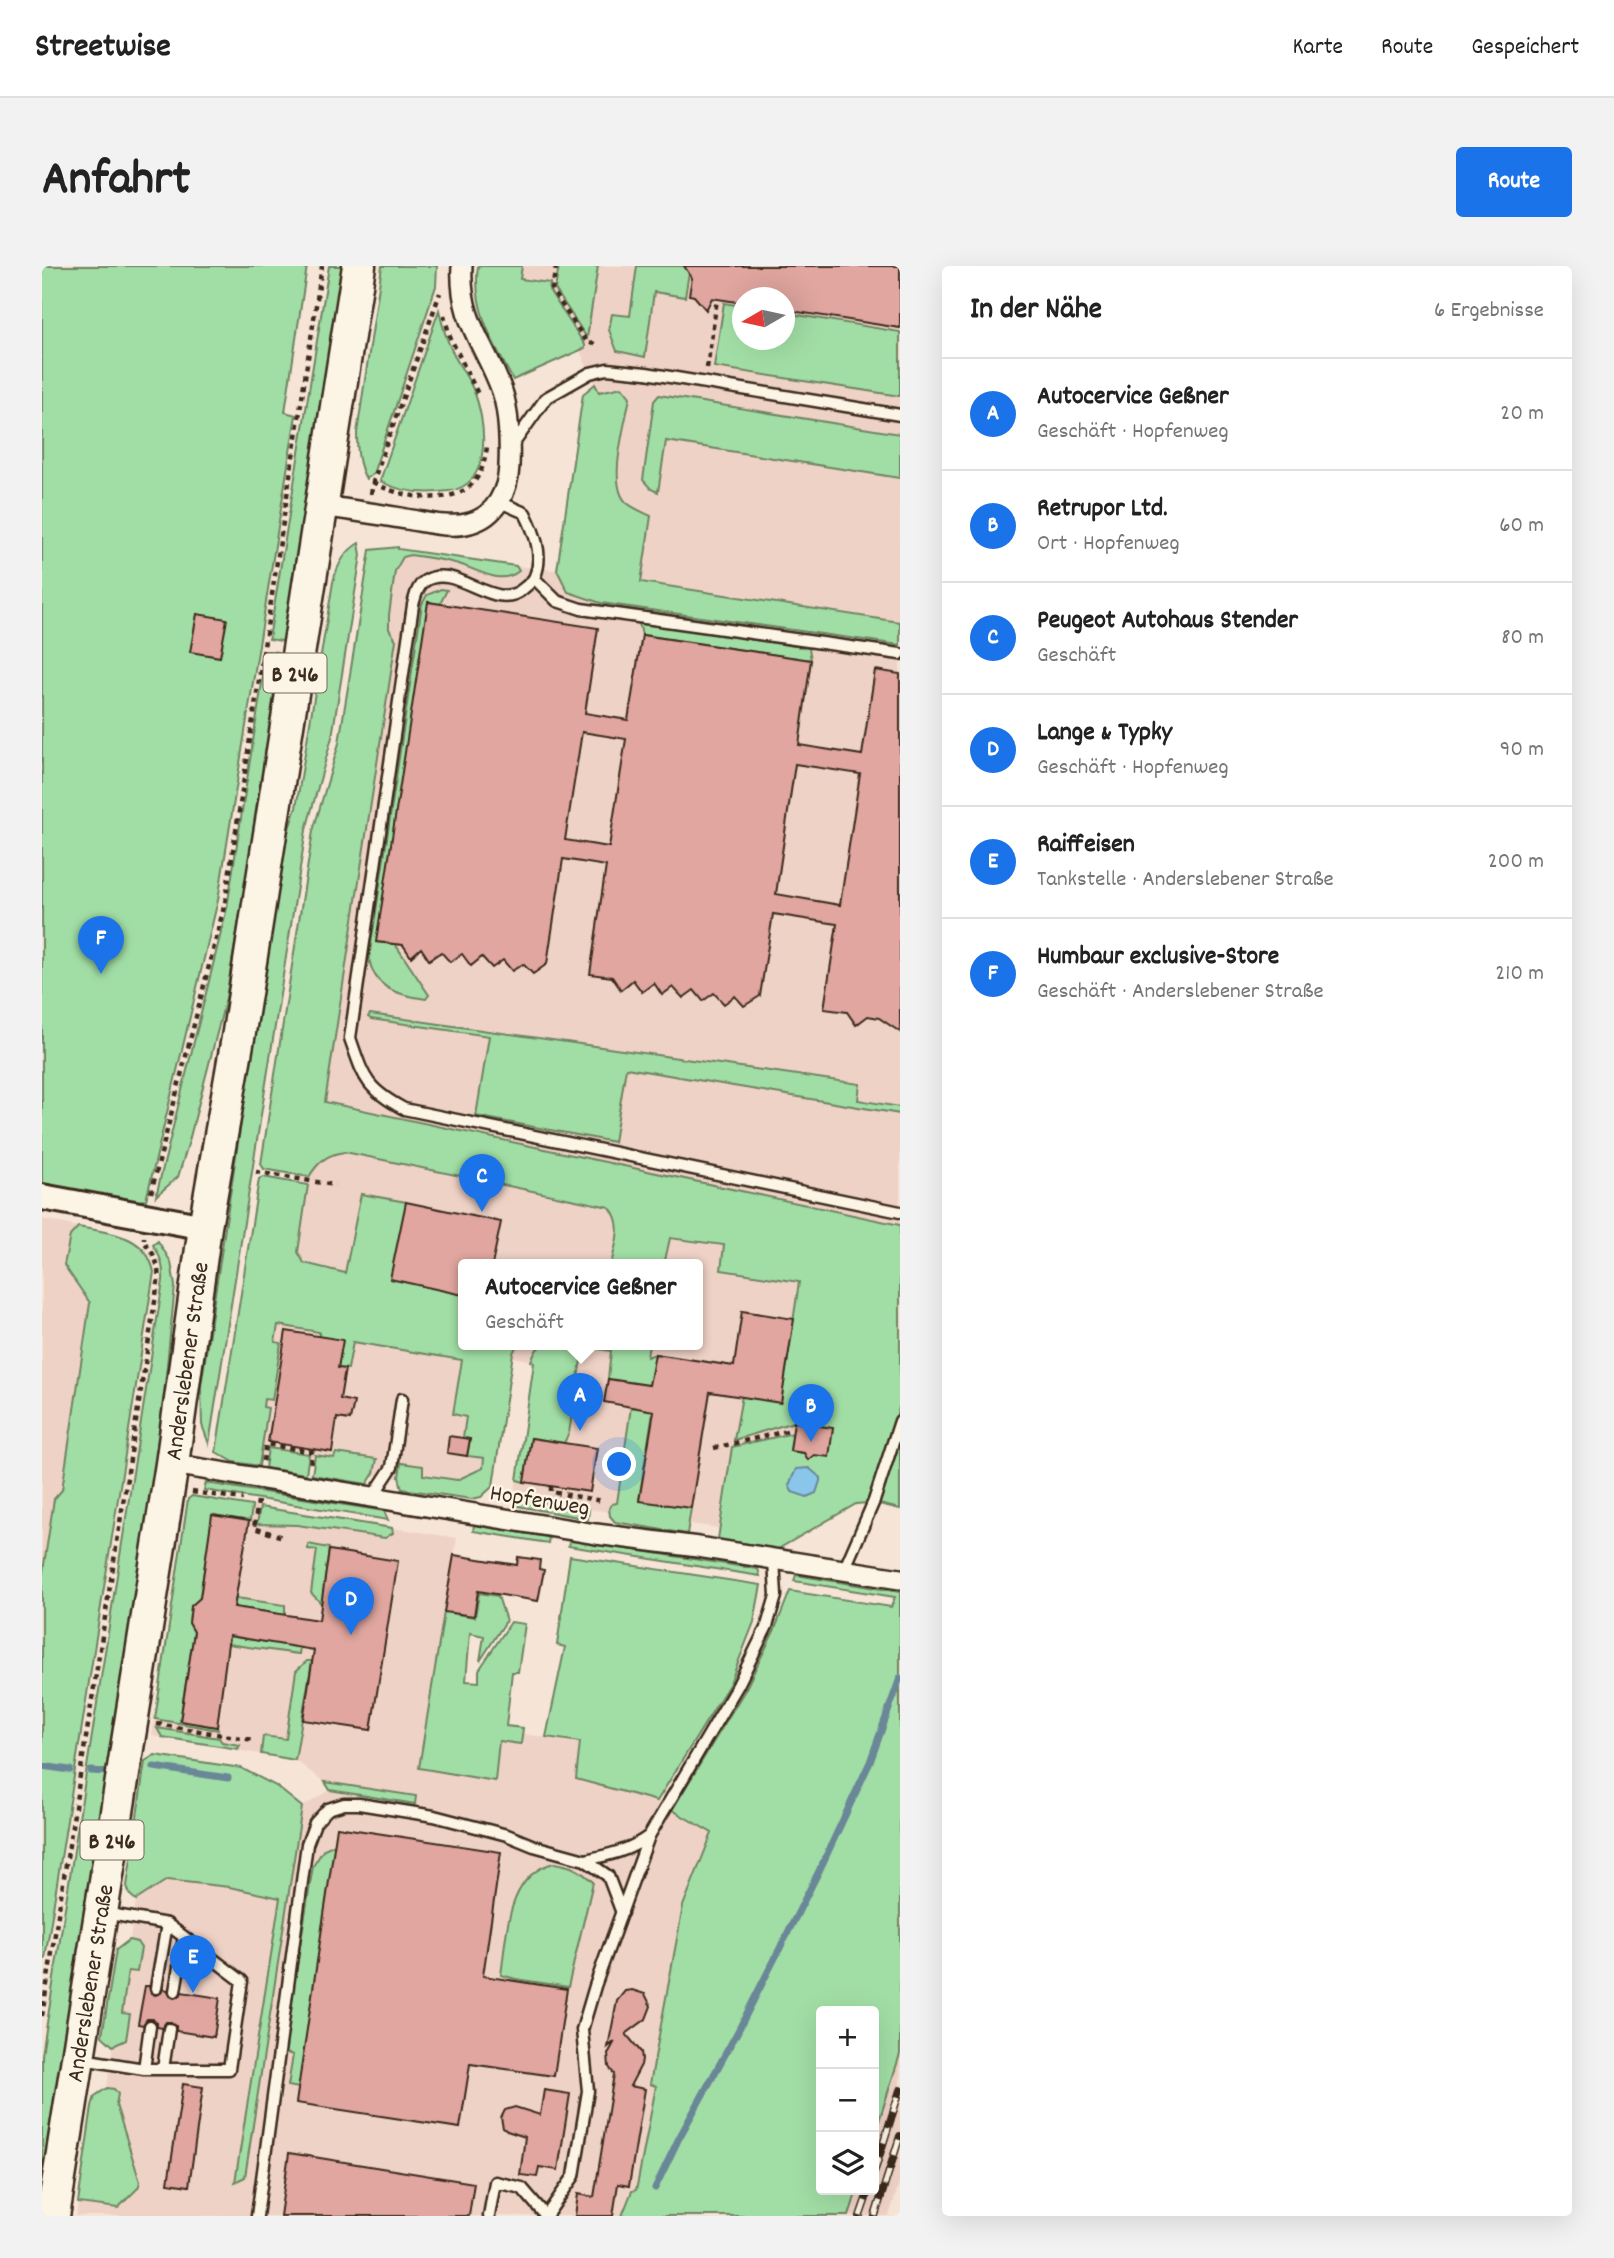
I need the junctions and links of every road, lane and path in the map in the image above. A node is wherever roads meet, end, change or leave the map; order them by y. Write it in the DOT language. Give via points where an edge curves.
graph roads {
  1 [pos="322,266"];
  2 [pos="359,266"];
  3 [pos="462,266"];
  4 [pos="556,266"];
  5 [pos="717,299"];
  6 [pos="599,345"];
  7 [pos="705,383"];
  8 [pos="479,396"];
  9 [pos="900,415"];
  10 [pos="487,444"];
  11 [pos="510,449"];
  12 [pos="373,482"];
  13 [pos="500,502"];
  14 [pos="321,506"];
  15 [pos="368,513"];
  16 [pos="534,579"];
  17 [pos="900,654"];
  18 [pos="256,1172"];
  19 [pos="335,1185"];
  20 [pos="42,1197"];
  21 [pos="900,1212"];
  22 [pos="148,1217"];
  23 [pos="205,1227"];
  24 [pos="402,1399"];
  25 [pos="900,1421"];
  26 [pos="791,1430"];
  27 [pos="713,1448"];
  28 [pos="172,1464"];
  29 [pos="260,1479"];
  30 [pos="551,1486"];
  31 [pos="307,1488"];
  32 [pos="373,1496"];
  33 [pos="258,1501"];
  34 [pos="602,1501"];
  35 [pos="283,1536"];
  36 [pos="774,1559"];
  37 [pos="844,1570"];
  38 [pos="900,1579"];
  39 [pos="149,1723"];
  40 [pos="253,1741"];
  41 [pos="649,1836"];
  42 [pos="585,1860"];
  43 [pos="101,1913"];
  44 [pos="621,1913"];
  45 [pos="167,1924"];
  46 [pos="184,1937"];
  47 [pos="42,1974"];
  48 [pos="49,1975"];
  49 [pos="156,1988"];
  50 [pos="175,1991"];
  51 [pos="42,2016"];
  52 [pos="150,2026"];
  53 [pos="169,2029"];
  54 [pos="78,2058"];
  55 [pos="144,2069"];
  56 [pos="163,2069"];
  57 [pos="53,2216"];
  58 [pos="257,2216"];
  59 [pos="489,2216"];
  60 [pos="546,2216"];
  1 -- 22 [label="path" via="225,903"];
  2 -- 14 [label="main road, B 246"];
  3 -- 11 [label="street" via="465,311 503,393"];
  4 -- 6 [label="path" via="552,290 587,342"];
  5 -- 7 [label="path"];
  7 -- 9 [label="lane"];
  7 -- 11 [label="lane" via="607,369 590,373 547,398"];
  8 -- 12 [label="path" via="450,337 440,293"];
  10 -- 12 [label="path" via="478,477 462,491 416,496"];
  11 -- 13 [label="street"];
  12 -- 15 [label="path"];
  13 -- 15 [label="street" via="470,523 446,525"];
  13 -- 16 [label="lane" via="525,513 537,537"];
  14 -- 15 [label="street"];
  14 -- 23 [label="main road, Anderslebener Straße / B 246"];
  16 -- 17 [label="lane" via="557,601 581,609"];
  16 -- 21 [label="lane" via="520,592 505,594 450,577 426,580 417,591 349,1038 364,1079 381,1097 404,1109"];
  18 -- 19 [label="path"];
  20 -- 22 [label="street"];
  22 -- 23 [label="street"];
  22 -- 48 [label="path" via="144,1242 155,1257 158,1282"];
  23 -- 28 [label="main road, Anderslebener Straße / B 246"];
  24 -- 32 [label="lane" via="392,1467"];
  25 -- 37 [label="lane" via="874,1501"];
  26 -- 27 [label="path"];
  28 -- 29 [label="street, Hopfenweg"];
  28 -- 43 [label="main road, Anderslebener Straße / B 246"];
  29 -- 31 [label="street, Hopfenweg"];
  29 -- 31 [label="path" via="266,1444 312,1451"];
  30 -- 34 [label="path" via="551,1492"];
  31 -- 32 [label="street, Hopfenweg"];
  32 -- 36 [label="street, Hopfenweg"];
  33 -- 35 [label="path" via="254,1528"];
  36 -- 37 [label="street, Hopfenweg"];
  36 -- 41 [label="lane" via="776,1596 767,1626 738,1685"];
  37 -- 38 [label="street, Hopfenweg"];
  39 -- 40 [label="path"];
  41 -- 42 [label="lane" via="615,1854"];
  41 -- 44 [label="lane"];
  42 -- 44 [label="lane" via="607,1876"];
  42 -- 58 [label="lane" via="434,1816 359,1804 328,1809 315,1823 307,1844"];
  43 -- 45 [label="lane"];
  43 -- 54 [label="main road, Anderslebener Straße / B 246"];
  44 -- 60 [label="lane" via="582,2030 588,2091 574,2176"];
  45 -- 46 [label="lane"];
  45 -- 49 [label="lane"];
  46 -- 50 [label="lane"];
  46 -- 56 [label="lane" via="242,1982 229,2069"];
  47 -- 48 [label="path"];
  48 -- 51 [label="path"];
  52 -- 55 [label="lane"];
  53 -- 56 [label="lane"];
  54 -- 55 [label="lane"];
  54 -- 57 [label="main road, Anderslebener Straße / B 246"];
  55 -- 56 [label="lane"];
  59 -- 60 [label="lane" via="495,2182 522,2188"];
}
